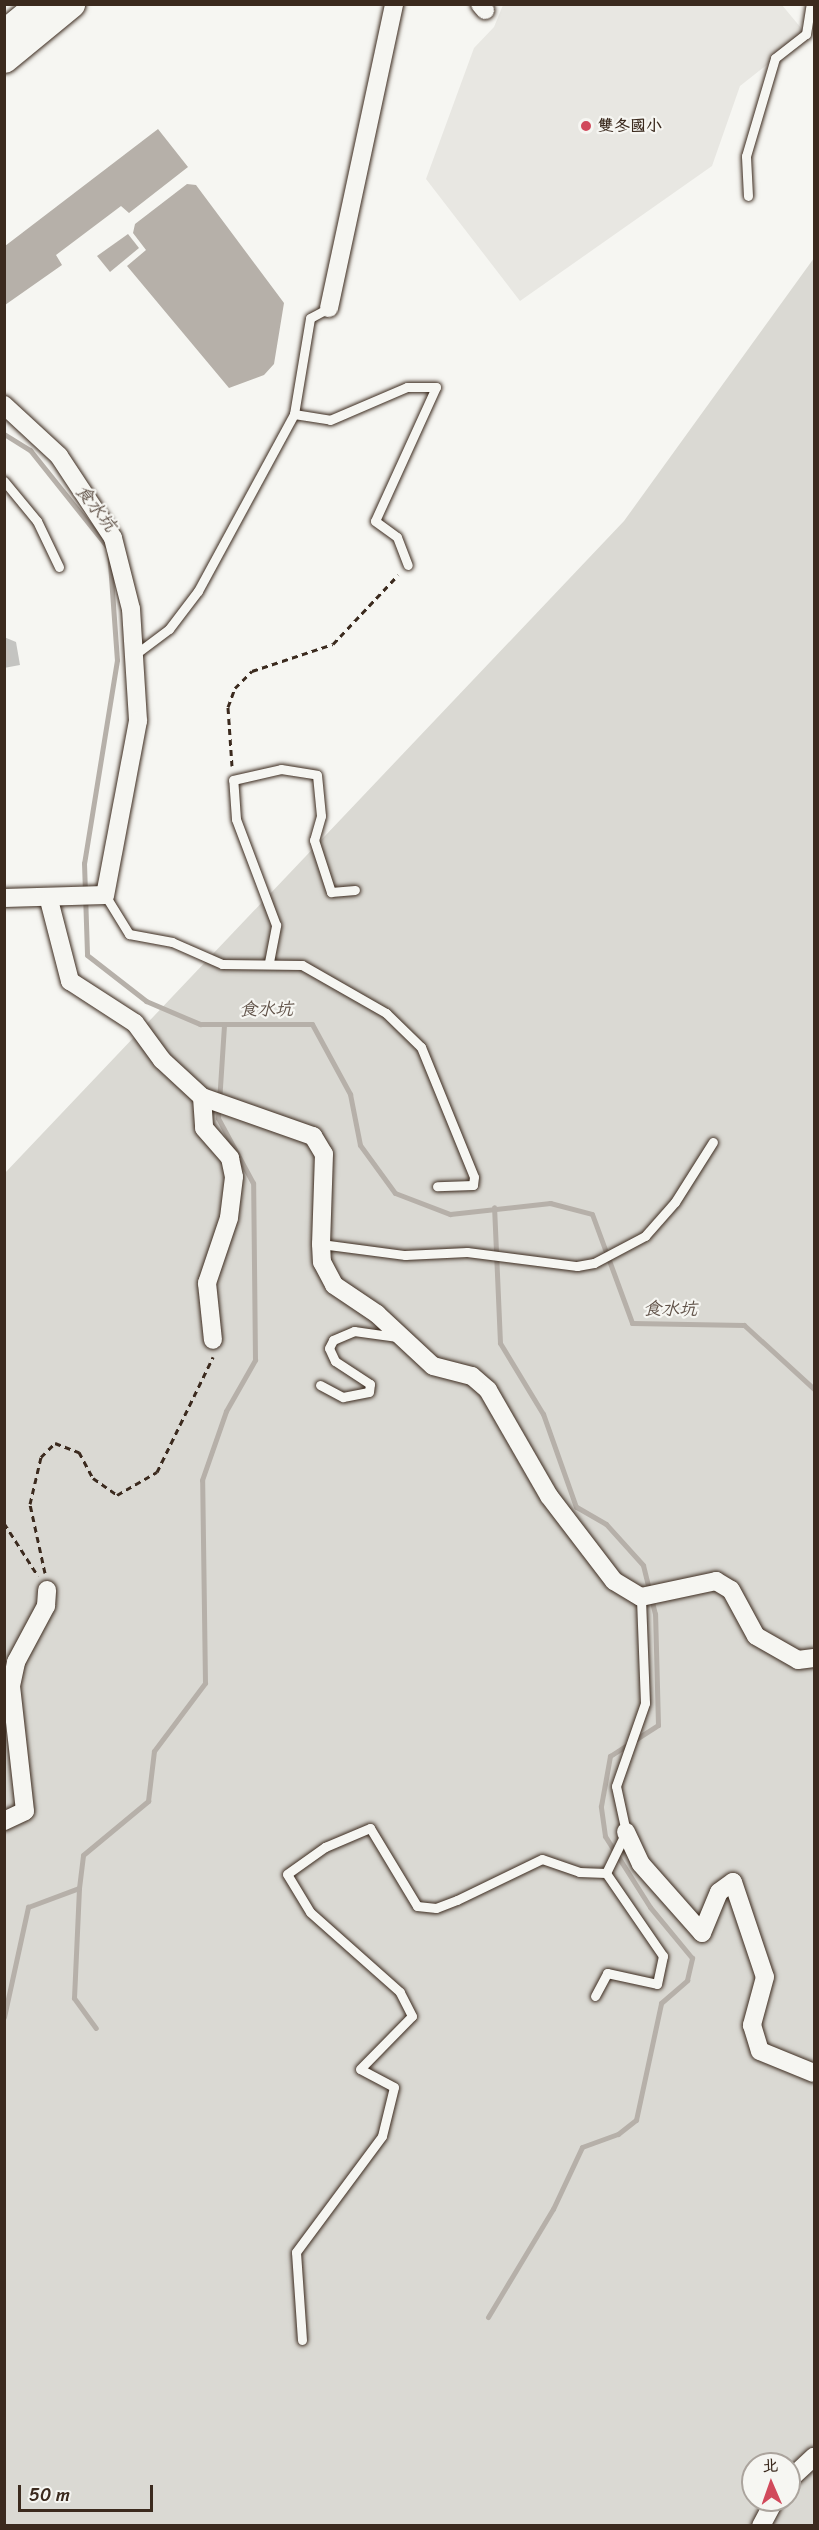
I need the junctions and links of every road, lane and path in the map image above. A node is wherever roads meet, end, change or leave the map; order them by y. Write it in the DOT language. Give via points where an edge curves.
graph roads {
  1 [pos="39,4"];
  2 [pos="71,4"];
  3 [pos="394,4"];
  4 [pos="811,4"];
  5 [pos="4,33"];
  6 [pos="4,59"];
  7 [pos="748,196"];
  8 [pos="329,308"];
  9 [pos="4,405"];
  10 [pos="294,414"];
  11 [pos="4,481"];
  12 [pos="408,565"];
  13 [pos="59,567"];
  14 [pos="131,657"];
  15 [pos="233,780"];
  16 [pos="355,890"];
  17 [pos="105,895"];
  18 [pos="4,898"];
  19 [pos="49,900"];
  20 [pos="269,963"];
  21 [pos="211,1101"];
  22 [pos="713,1142"];
  23 [pos="437,1186"];
  24 [pos="321,1244"];
  25 [pos="404,1338"];
  26 [pos="213,1340"];
  27 [pos="320,1385"];
  28 [pos="4,1523"];
  29 [pos="47,1590"];
  30 [pos="641,1597"];
  31 [pos="814,1658"];
  32 [pos="4,1821"];
  33 [pos="624,1837"];
  34 [pos="608,1870"];
  35 [pos="595,1996"];
  36 [pos="814,2073"];
  37 [pos="302,2340"];
  38 [pos="814,2457"];
  39 [pos="801,2469"];
  40 [pos="769,2512"];
  41 [pos="761,2526"];
  1 -- 5 [label="main road"];
  2 -- 6 [label="main road"];
  3 -- 8 [label="street"];
  4 -- 7 [label="lane" via="806,34 775,58 746,156"];
  8 -- 10 [label="lane" via="310,318"];
  9 -- 14 [label="street" via="59,456 113,538 131,609"];
  10 -- 12 [label="lane" via="330,420 407,387 436,387 375,521 397,537"];
  10 -- 14 [label="lane" via="198,591 169,629"];
  11 -- 13 [label="lane" via="37,521"];
  12 -- 15 [label="path" via="333,644 252,671 235,688 228,707"];
  14 -- 17 [label="street" via="138,721"];
  15 -- 16 [label="lane" via="281,769 316,775 321,816 314,840 331,892"];
  15 -- 20 [label="lane" via="236,819 276,925"];
  17 -- 19 [label="street"];
  17 -- 20 [label="lane" via="129,934 172,942 222,964"];
  18 -- 19 [label="street"];
  19 -- 21 [label="street" via="70,981 135,1023 162,1060"];
  20 -- 23 [label="lane" via="302,965 330,978 386,1013 421,1047 474,1177 473,1185"];
  21 -- 24 [label="street" via="313,1136 324,1154"];
  21 -- 26 [label="street" via="204,1128 230,1158 234,1177 229,1218 207,1283"];
  22 -- 24 [label="lane" via="675,1202 645,1236 594,1263 497,1259 467,1252 405,1255"];
  24 -- 25 [label="street" via="334,1285"];
  25 -- 27 [label="lane" via="365,1331 333,1340 329,1348 335,1361 370,1384 369,1392 343,1398"];
  25 -- 30 [label="street" via="433,1366 471,1376 488,1390 549,1496 597,1565"];
  26 -- 29 [label="path" via="213,1358 156,1472 117,1495 93,1478 79,1452 55,1443 40,1457 30,1504"];
  28 -- 29 [label="path"];
  29 -- 32 [label="street" via="46,1606 16,1662 11,1686 25,1811"];
  30 -- 31 [label="street" via="716,1581 731,1590 756,1636 798,1660"];
  30 -- 33 [label="lane" via="645,1703 616,1785"];
  33 -- 34 [label="lane"];
  33 -- 36 [label="street" via="641,1864 702,1933 718,1892 733,1882 765,1977 752,2025 759,2051"];
  34 -- 35 [label="lane" via="663,1956 657,1984 607,1972"];
  34 -- 37 [label="lane" via="579,1872 542,1859 458,1900 436,1908 417,1906 370,1828 325,1846 287,1874 310,1912 400,1992 412,2016 360,2069 394,2087 382,2136 296,2252"];
  38 -- 39 [label="street"];
  40 -- 41 [label="street"];
}
